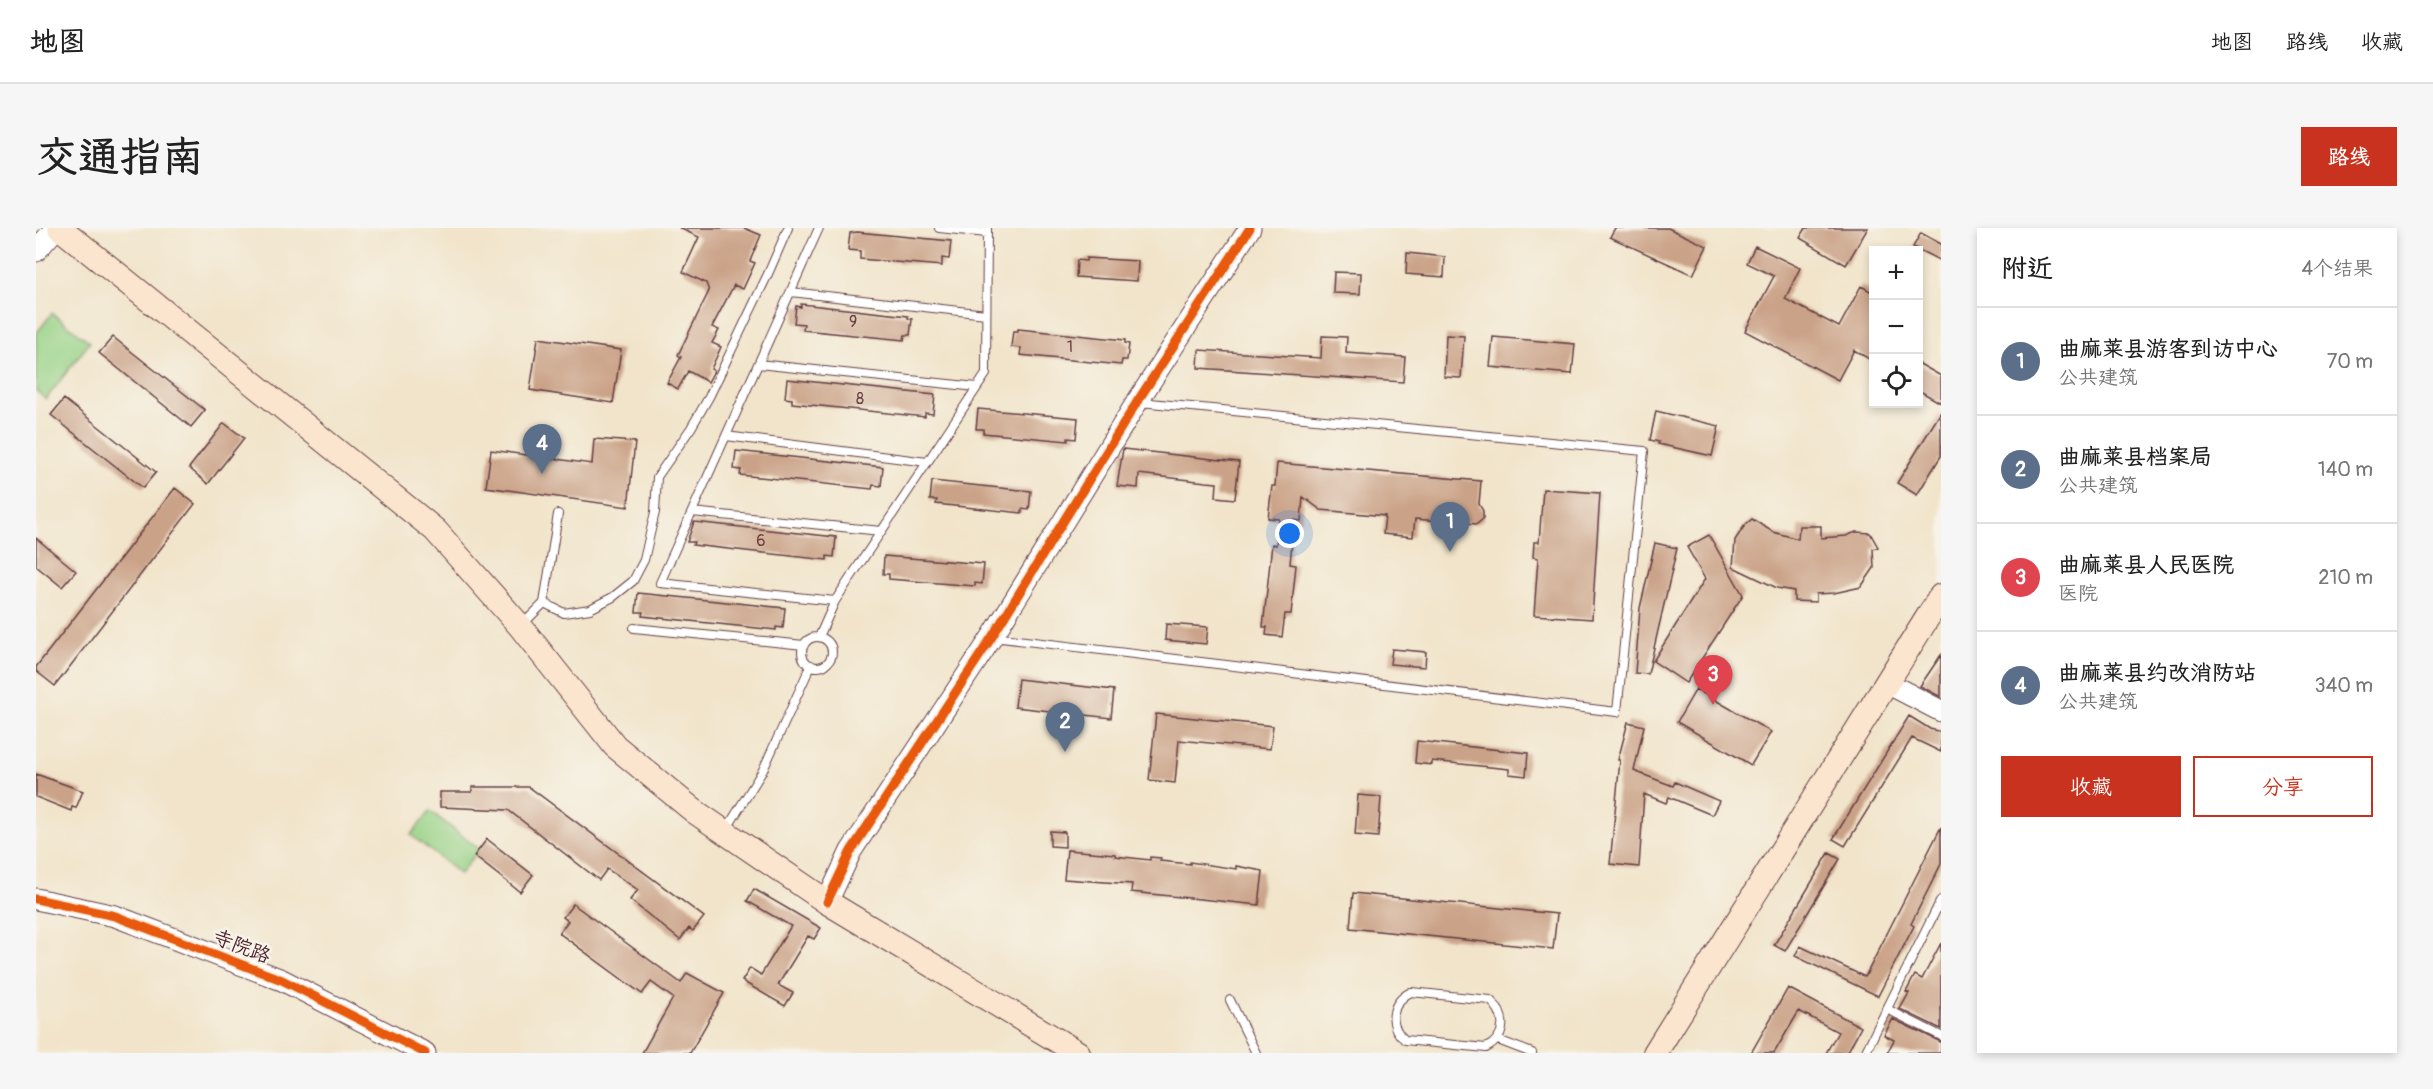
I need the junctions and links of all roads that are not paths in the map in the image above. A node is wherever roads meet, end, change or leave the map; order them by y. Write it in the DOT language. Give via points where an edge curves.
graph roads {
  1 [pos="58,228"];
  2 [pos="788,228"];
  3 [pos="819,228"];
  4 [pos="939,228"];
  5 [pos="1250,228"];
  6 [pos="987,230"];
  7 [pos="36,251"];
  8 [pos="791,292"];
  9 [pos="986,315"];
  10 [pos="758,364"];
  11 [pos="977,387"];
  12 [pos="1137,402"];
  13 [pos="726,436"];
  14 [pos="927,462"];
  15 [pos="692,512"];
  16 [pos="558,514"];
  17 [pos="881,531"];
  18 [pos="1941,596"];
  19 [pos="835,601"];
  20 [pos="544,603"];
  21 [pos="520,626"];
  22 [pos="634,628"];
  23 [pos="992,636"];
  24 [pos="819,637"];
  25 [pos="804,645"];
  26 [pos="811,665"];
  27 [pos="1887,683"];
  28 [pos="1941,711"];
  29 [pos="725,832"];
  30 [pos="36,899"];
  31 [pos="1941,900"];
  32 [pos="826,902"];
  33 [pos="1230,1000"];
  34 [pos="1887,1009"];
  35 [pos="1941,1036"];
  36 [pos="1498,1040"];
  37 [pos="425,1053"];
  38 [pos="1078,1053"];
  39 [pos="1256,1053"];
  40 [pos="1532,1053"];
  41 [pos="1655,1053"];
  42 [pos="1865,1053"];
  1 -- 7 [label="street"];
  1 -- 21 [label="main road" via="435,530"];
  2 -- 20 [label="lane" via="709,398 657,477 655,512 644,560 633,580 590,609 564,613"];
  3 -- 8 [label="lane"];
  4 -- 6 [label="lane"];
  5 -- 12 [label="street"];
  6 -- 9 [label="lane"];
  8 -- 9 [label="lane"];
  8 -- 10 [label="lane"];
  9 -- 11 [label="lane" via="986,374"];
  10 -- 11 [label="lane"];
  10 -- 13 [label="lane"];
  11 -- 14 [label="lane"];
  12 -- 23 [label="street"];
  12 -- 23 [label="lane" via="1644,451 1617,712"];
  13 -- 14 [label="lane"];
  13 -- 15 [label="lane"];
  14 -- 17 [label="lane"];
  15 -- 17 [label="lane"];
  15 -- 19 [label="lane" via="660,583"];
  16 -- 20 [label="lane"];
  17 -- 19 [label="lane"];
  18 -- 27 [label="main road"];
  19 -- 24 [label="lane"];
  20 -- 21 [label="lane"];
  21 -- 29 [label="main road" via="615,746"];
  22 -- 25 [label="lane"];
  23 -- 32 [label="street" via="851,851"];
  24 -- 25 [label="lane"];
  24 -- 26 [label="lane" via="829,643 832,654 826,664"];
  25 -- 26 [label="lane" via="802,656"];
  26 -- 29 [label="lane" via="763,770"];
  27 -- 28 [label="street"];
  27 -- 41 [label="main road"];
  29 -- 32 [label="main road"];
  30 -- 37 [label="street, 寺院路" via="115,916 282,980"];
  31 -- 34 [label="lane"];
  32 -- 38 [label="main road"];
  33 -- 39 [label="lane"];
  34 -- 35 [label="lane"];
  34 -- 42 [label="lane"];
  36 -- 36 [label="lane" via="1503,1019 1491,1000 1411,992 1395,1007 1393,1022 1405,1040 1486,1048"];
  36 -- 40 [label="lane"];
}
